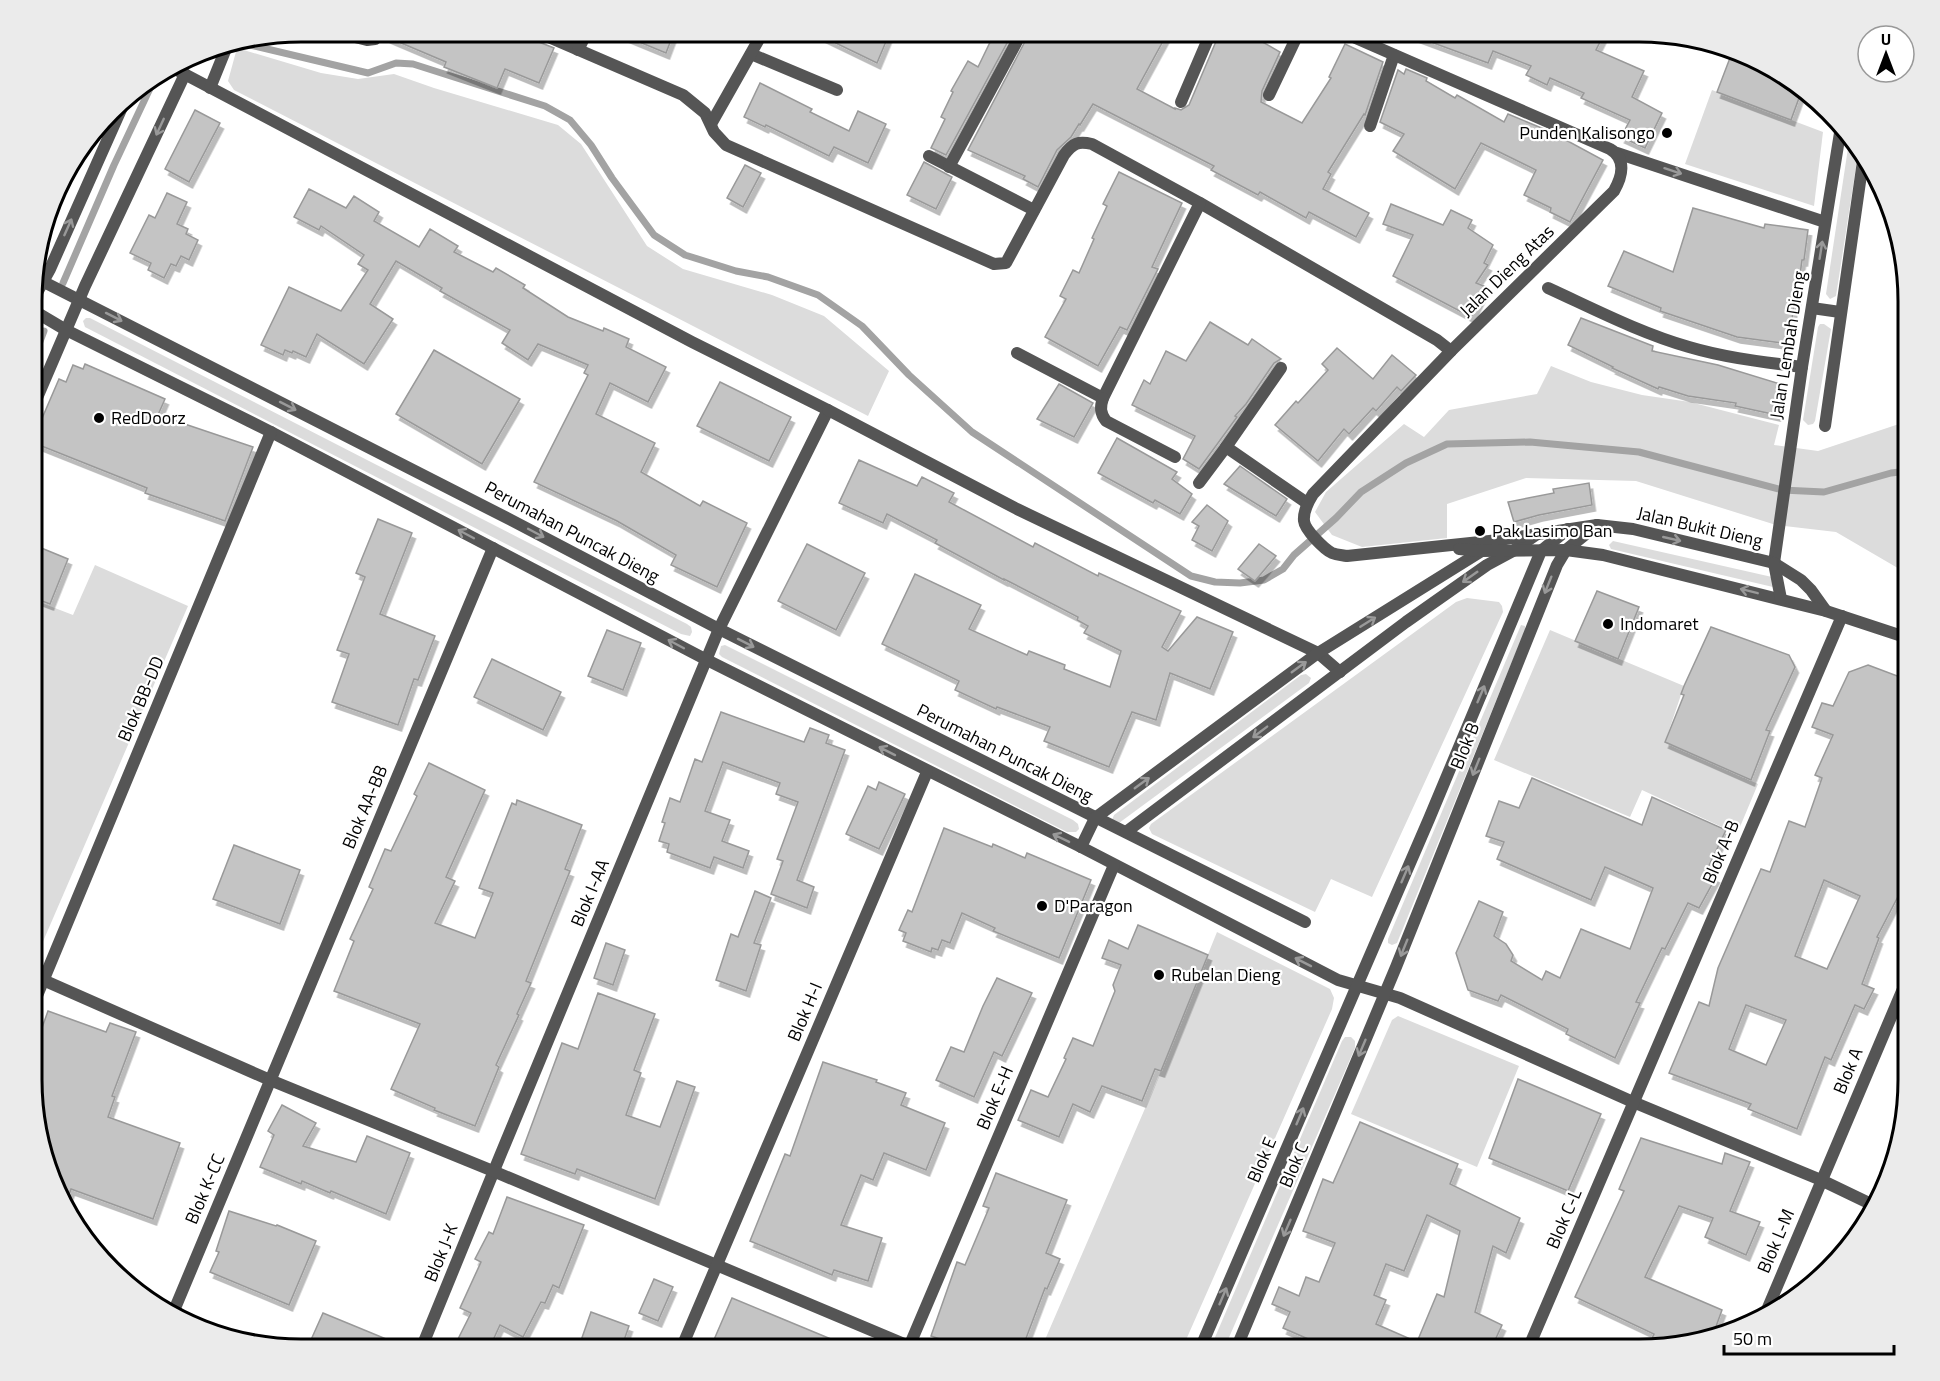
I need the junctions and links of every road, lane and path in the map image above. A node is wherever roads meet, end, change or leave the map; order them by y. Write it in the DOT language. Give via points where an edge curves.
graph roads {
  1 [pos="560,42"];
  2 [pos="582,42"];
  3 [pos="758,42"];
  4 [pos="1017,42"];
  5 [pos="1207,42"];
  6 [pos="1294,42"];
  7 [pos="1365,42"];
  8 [pos="578,50"];
  9 [pos="224,54"];
  10 [pos="751,54"];
  11 [pos="1394,55"];
  12 [pos="181,72"];
  13 [pos="185,74"];
  14 [pos="210,88"];
  15 [pos="837,90"];
  16 [pos="1269,95"];
  17 [pos="1181,102"];
  18 [pos="115,121"];
  19 [pos="711,124"];
  20 [pos="1370,126"];
  21 [pos="1839,137"];
  22 [pos="1617,153"];
  23 [pos="929,156"];
  24 [pos="949,167"];
  25 [pos="1862,170"];
  26 [pos="1200,203"];
  27 [pos="1034,210"];
  28 [pos="1825,222"];
  29 [pos="44,266"];
  30 [pos="43,282"];
  31 [pos="1548,288"];
  32 [pos="79,300"];
  33 [pos="1812,308"];
  34 [pos="1840,312"];
  35 [pos="42,316"];
  36 [pos="66,330"];
  37 [pos="1451,351"];
  38 [pos="1017,353"];
  39 [pos="1802,367"];
  40 [pos="1281,368"];
  41 [pos="42,386"];
  42 [pos="1103,398"];
  43 [pos="828,410"];
  44 [pos="1825,426"];
  45 [pos="271,432"];
  46 [pos="1226,447"];
  47 [pos="1175,457"];
  48 [pos="1199,483"];
  49 [pos="1307,503"];
  50 [pos="1597,525"];
  51 [pos="1568,529"];
  52 [pos="1537,534"];
  53 [pos="1499,540"];
  54 [pos="1439,546"];
  55 [pos="493,548"];
  56 [pos="1566,550"];
  57 [pos="1541,551"];
  58 [pos="1481,552"];
  59 [pos="1514,552"];
  60 [pos="1774,563"];
  61 [pos="1781,599"];
  62 [pos="1826,611"];
  63 [pos="1842,616"];
  64 [pos="719,629"];
  65 [pos="1898,635"];
  66 [pos="1318,653"];
  67 [pos="706,660"];
  68 [pos="1340,672"];
  69 [pos="927,771"];
  70 [pos="1095,818"];
  71 [pos="1126,832"];
  72 [pos="1081,847"];
  73 [pos="1113,864"];
  74 [pos="1305,922"];
  75 [pos="42,971"];
  76 [pos="42,979"];
  77 [pos="1357,985"];
  78 [pos="1385,994"];
  79 [pos="1898,1000"];
  80 [pos="270,1080"];
  81 [pos="1633,1102"];
  82 [pos="494,1171"];
  83 [pos="1821,1180"];
  84 [pos="1867,1202"];
  85 [pos="717,1267"];
  86 [pos="1770,1303"];
  87 [pos="176,1306"];
  88 [pos="426,1339"];
  89 [pos="685,1339"];
  90 [pos="889,1339"];
  91 [pos="915,1339"];
  92 [pos="1204,1339"];
  93 [pos="1240,1339"];
  94 [pos="1532,1339"];
  1 -- 8 [label="street"];
  2 -- 8 [label="street"];
  3 -- 10 [label="street"];
  4 -- 24 [label="street"];
  5 -- 17 [label="street"];
  6 -- 16 [label="street"];
  7 -- 11 [label="street"];
  8 -- 19 [label="street" via="683,95 705,112"];
  9 -- 14 [label="street"];
  10 -- 15 [label="street"];
  10 -- 19 [label="street"];
  11 -- 20 [label="street"];
  11 -- 22 [label="street"];
  12 -- 13 [label="street"];
  13 -- 14 [label="street"];
  13 -- 32 [label="street, one-way"];
  14 -- 43 [label="street"];
  29 -- 18 [label="street, one-way"];
  19 -- 27 [label="street" via="726,145 994,264 1006,264"];
  21 -- 28 [label="street, Jalan Lembah Dieng"];
  22 -- 28 [label="street, one-way"];
  22 -- 37 [label="street, Jalan Dieng Atas" via="1622,172 1614,191"];
  23 -- 24 [label="street"];
  24 -- 27 [label="street"];
  25 -- 34 [label="street"];
  26 -- 27 [label="street" via="1080,141 1064,155"];
  26 -- 37 [label="street"];
  26 -- 42 [label="street"];
  33 -- 28 [label="street, Jalan Lembah Dieng, one-way"];
  30 -- 32 [label="street, Perumahan Puncak Dieng"];
  31 -- 39 [label="street" via="1688,347 1740,360"];
  32 -- 36 [label="street"];
  32 -- 64 [label="street, Perumahan Puncak Dieng, one-way"];
  33 -- 34 [label="street"];
  33 -- 39 [label="street, Jalan Lembah Dieng"];
  34 -- 44 [label="street"];
  35 -- 36 [label="street"];
  36 -- 41 [label="street"];
  36 -- 45 [label="street"];
  37 -- 49 [label="street, Jalan Dieng Atas"];
  38 -- 42 [label="street"];
  39 -- 60 [label="street, Jalan Lembah Dieng"];
  40 -- 46 [label="street"];
  42 -- 47 [label="street" via="1101,414 1106,421"];
  43 -- 64 [label="street, Blok I-AA"];
  43 -- 66 [label="street" via="1017,508"];
  55 -- 45 [label="street, one-way"];
  45 -- 75 [label="street, Blok BB-DD"];
  46 -- 48 [label="street"];
  46 -- 49 [label="street"];
  49 -- 54 [label="street" via="1304,524 1333,553 1347,556"];
  50 -- 51 [label="street, Jalan Bukit Dieng"];
  50 -- 56 [label="street, Blok B"];
  50 -- 60 [label="street, Jalan Bukit Dieng, one-way"];
  51 -- 52 [label="street, Jalan Bukit Dieng"];
  51 -- 57 [label="street"];
  52 -- 53 [label="street, Jalan Bukit Dieng"];
  52 -- 59 [label="street"];
  53 -- 54 [label="street, Jalan Bukit Dieng"];
  53 -- 58 [label="street, Perumahan Puncak Dieng"];
  54 -- 58 [label="street"];
  67 -- 55 [label="street, one-way"];
  55 -- 80 [label="street, Blok AA-BB"];
  56 -- 57 [label="street"];
  61 -- 56 [label="street, one-way" via="1645,564"];
  56 -- 78 [label="street, Blok B, one-way"];
  57 -- 59 [label="street"];
  77 -- 57 [label="street, Blok E, one-way"];
  58 -- 59 [label="street"];
  66 -- 58 [label="street, Perumahan Puncak Dieng, one-way"];
  59 -- 68 [label="street, one-way" via="1472,575"];
  60 -- 61 [label="street, Jalan Lembah Dieng"];
  60 -- 62 [label="street, Jalan Bukit Dieng" via="1801,580"];
  61 -- 62 [label="street"];
  62 -- 63 [label="street"];
  63 -- 65 [label="street"];
  63 -- 81 [label="street, Blok A-B"];
  64 -- 67 [label="street, Blok I-AA"];
  64 -- 70 [label="street, Perumahan Puncak Dieng, one-way"];
  66 -- 68 [label="street"];
  70 -- 66 [label="street, Perumahan Puncak Dieng, one-way"];
  69 -- 67 [label="street, one-way"];
  67 -- 82 [label="street, Blok I-AA"];
  68 -- 71 [label="street, one-way"];
  72 -- 69 [label="street, one-way"];
  69 -- 85 [label="street, Blok H-I"];
  70 -- 71 [label="street, Perumahan Puncak Dieng"];
  70 -- 72 [label="street, Perumahan Puncak Dieng"];
  71 -- 74 [label="street, Perumahan Puncak Dieng"];
  72 -- 73 [label="street"];
  77 -- 73 [label="street, one-way" via="1338,980"];
  73 -- 91 [label="street, Blok E-H"];
  76 -- 80 [label="street"];
  77 -- 78 [label="street"];
  92 -- 77 [label="street, Blok E, one-way"];
  78 -- 81 [label="street"];
  78 -- 93 [label="street, Blok C, one-way"];
  79 -- 83 [label="street, Blok A"];
  80 -- 82 [label="street"];
  80 -- 87 [label="street, Blok K-CC"];
  81 -- 83 [label="street"];
  81 -- 94 [label="street, Blok C-L"];
  82 -- 85 [label="street"];
  82 -- 88 [label="street, Blok J-K"];
  83 -- 84 [label="street"];
  83 -- 86 [label="street, Blok L-M"];
  85 -- 89 [label="street, Blok H-I"];
  85 -- 90 [label="street"];
}
